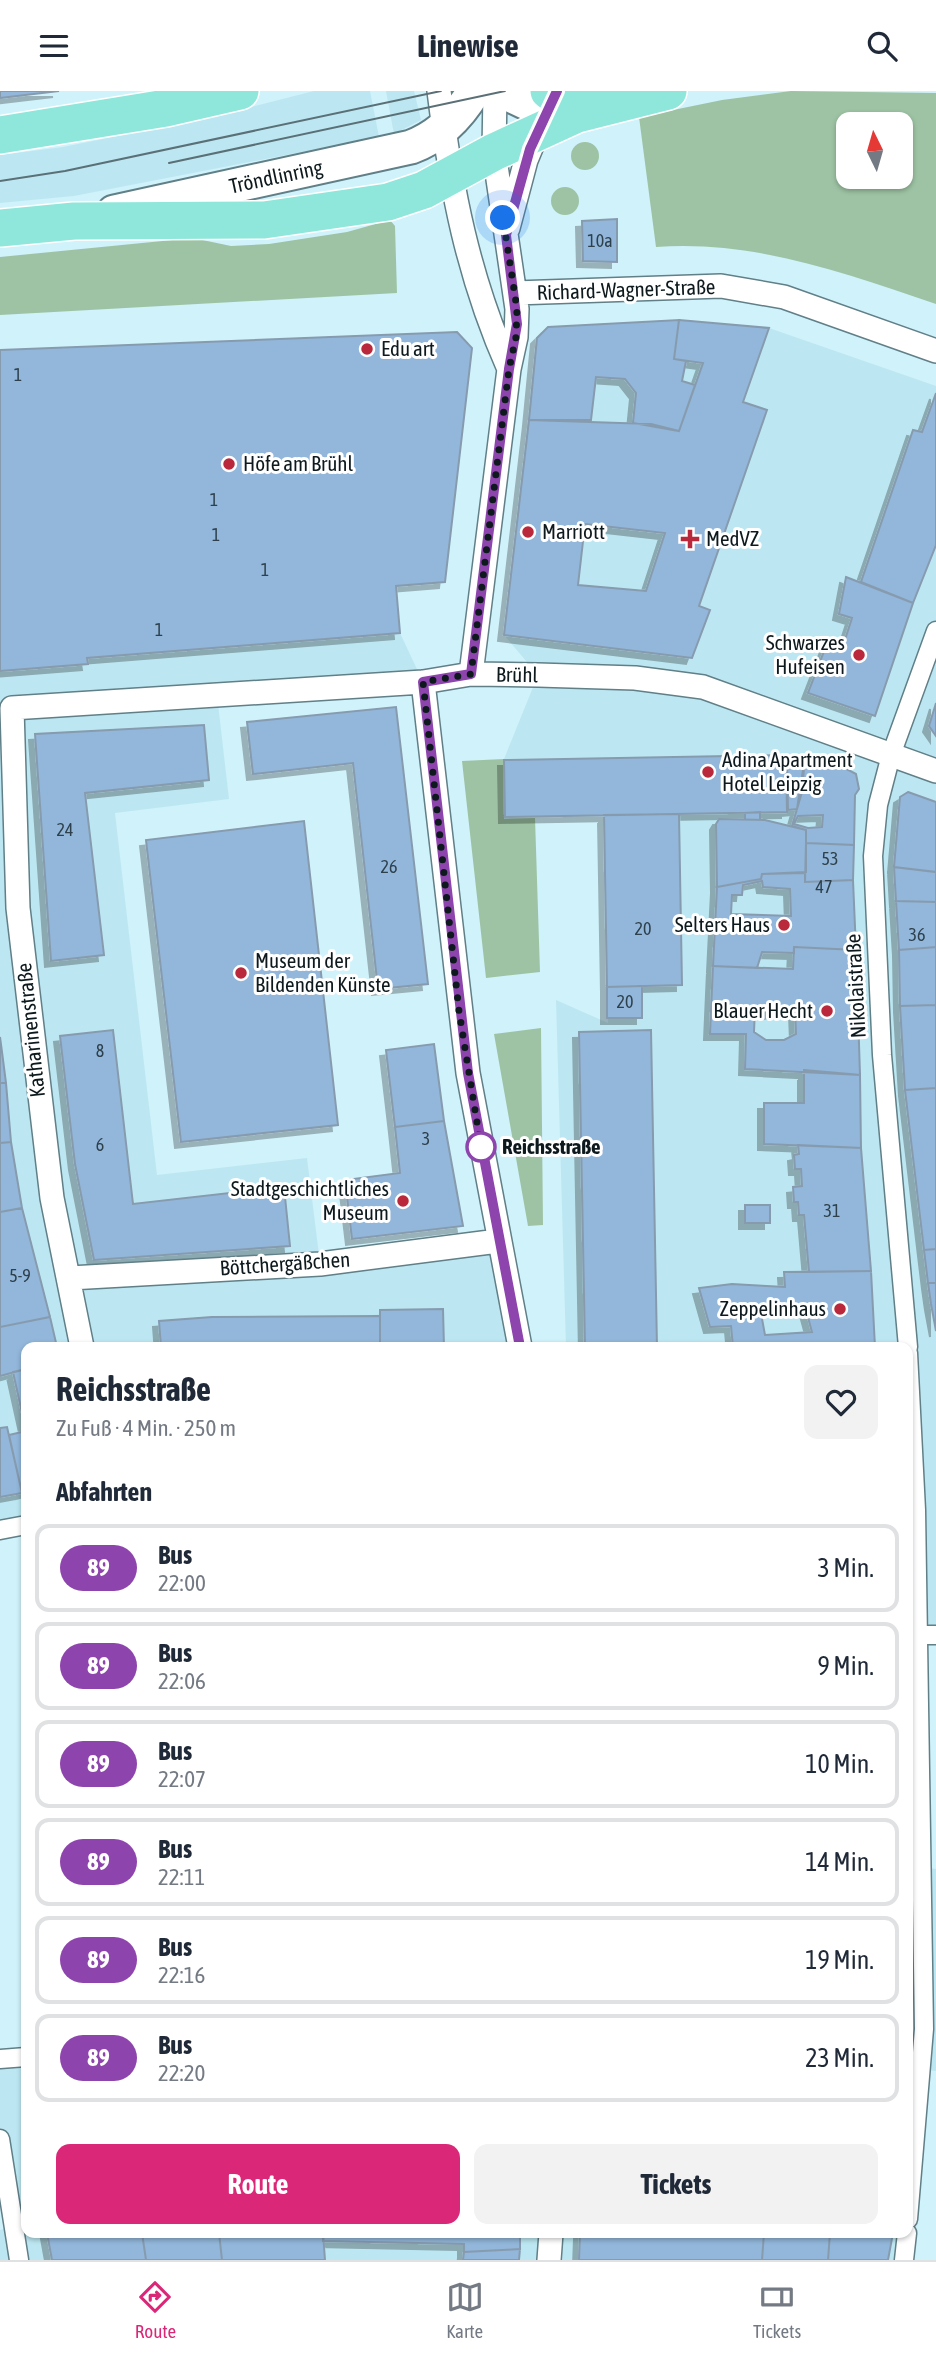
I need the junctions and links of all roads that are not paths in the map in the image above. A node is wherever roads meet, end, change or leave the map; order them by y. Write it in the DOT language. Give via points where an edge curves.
graph roads {
  1 [pos="240,91"];
  2 [pos="549,91"];
  3 [pos="668,91"];
  4 [pos="598,108"];
  5 [pos="475,114"];
  6 [pos="538,131"];
  7 [pos="0,135"];
  8 [pos="74,221"];
  9 [pos="0,228"];
  10 [pos="506,235"];
  11 [pos="515,293"];
  12 [pos="936,351"];
  13 [pos="509,369"];
  14 [pos="936,631"];
  15 [pos="471,674"];
  16 [pos="423,682"];
  17 [pos="6,709"];
  18 [pos="891,755"];
  19 [pos="936,772"];
  20 [pos="498,1241"];
  21 [pos="70,1278"];
  22 [pos="81,1342"];
  23 [pos="519,1342"];
  24 [pos="908,1342"];
  25 [pos="913,1451"];
  26 [pos="21,1526"];
  27 [pos="0,1530"];
  28 [pos="916,1635"];
  29 [pos="936,1635"];
  30 [pos="913,1714"];
  31 [pos="928,1868"];
  32 [pos="21,2057"];
  33 [pos="0,2059"];
  34 [pos="922,2070"];
  35 [pos="0,2139"];
  36 [pos="913,2166"];
  37 [pos="7,2228"];
  38 [pos="551,2238"];
  39 [pos="906,2238"];
  40 [pos="19,2260"];
  41 [pos="549,2260"];
  42 [pos="904,2260"];
  1 -- 7 [label="main road"];
  2 -- 4 [label="main road"];
  3 -- 4 [label="main road, Tröndlinring"];
  4 -- 5 [label="main road" via="541,106"];
  4 -- 6 [label="main road, Tröndlinring"];
  5 -- 6 [label="main road, Tröndlinring"];
  5 -- 8 [label="main road, Tröndlinring" via="398,151"];
  5 -- 8 [label="main road, Tröndlinring" via="424,190 388,202 264,220"];
  5 -- 10 [label="street"];
  5 -- 13 [label="street" via="465,247"];
  6 -- 10 [label="street"];
  8 -- 9 [label="main road, Tröndlinring"];
  10 -- 11 [label="street"];
  11 -- 12 [label="street, Richard-Wagner-Straße" via="685,286 755,291"];
  11 -- 13 [label="street" via="516,337"];
  13 -- 15 [label="street"];
  14 -- 18 [label="street, Nikolaistraße"];
  15 -- 16 [label="street, Brühl"];
  15 -- 18 [label="street, Brühl" via="635,678 703,687"];
  16 -- 17 [label="street, Brühl"];
  16 -- 20 [label="street" via="459,1011"];
  17 -- 21 [label="street, Katharinenstraße" via="18,908 42,1133"];
  18 -- 19 [label="street, Brühl"];
  18 -- 24 [label="street, Nikolaistraße" via="878,806 873,856 881,1043"];
  20 -- 21 [label="street, Böttchergäßchen" via="320,1264"];
  20 -- 23 [label="street"];
  21 -- 22 [label="street, Katharinenstraße"];
  25 -- 28 [label="street"];
  26 -- 27 [label="street"];
  28 -- 29 [label="street"];
  28 -- 30 [label="street"];
  30 -- 31 [label="street"];
  31 -- 34 [label="street"];
  32 -- 33 [label="street"];
  34 -- 36 [label="street"];
  35 -- 37 [label="street"];
  37 -- 40 [label="street"];
  38 -- 41 [label="street"];
  39 -- 42 [label="street"];
}
